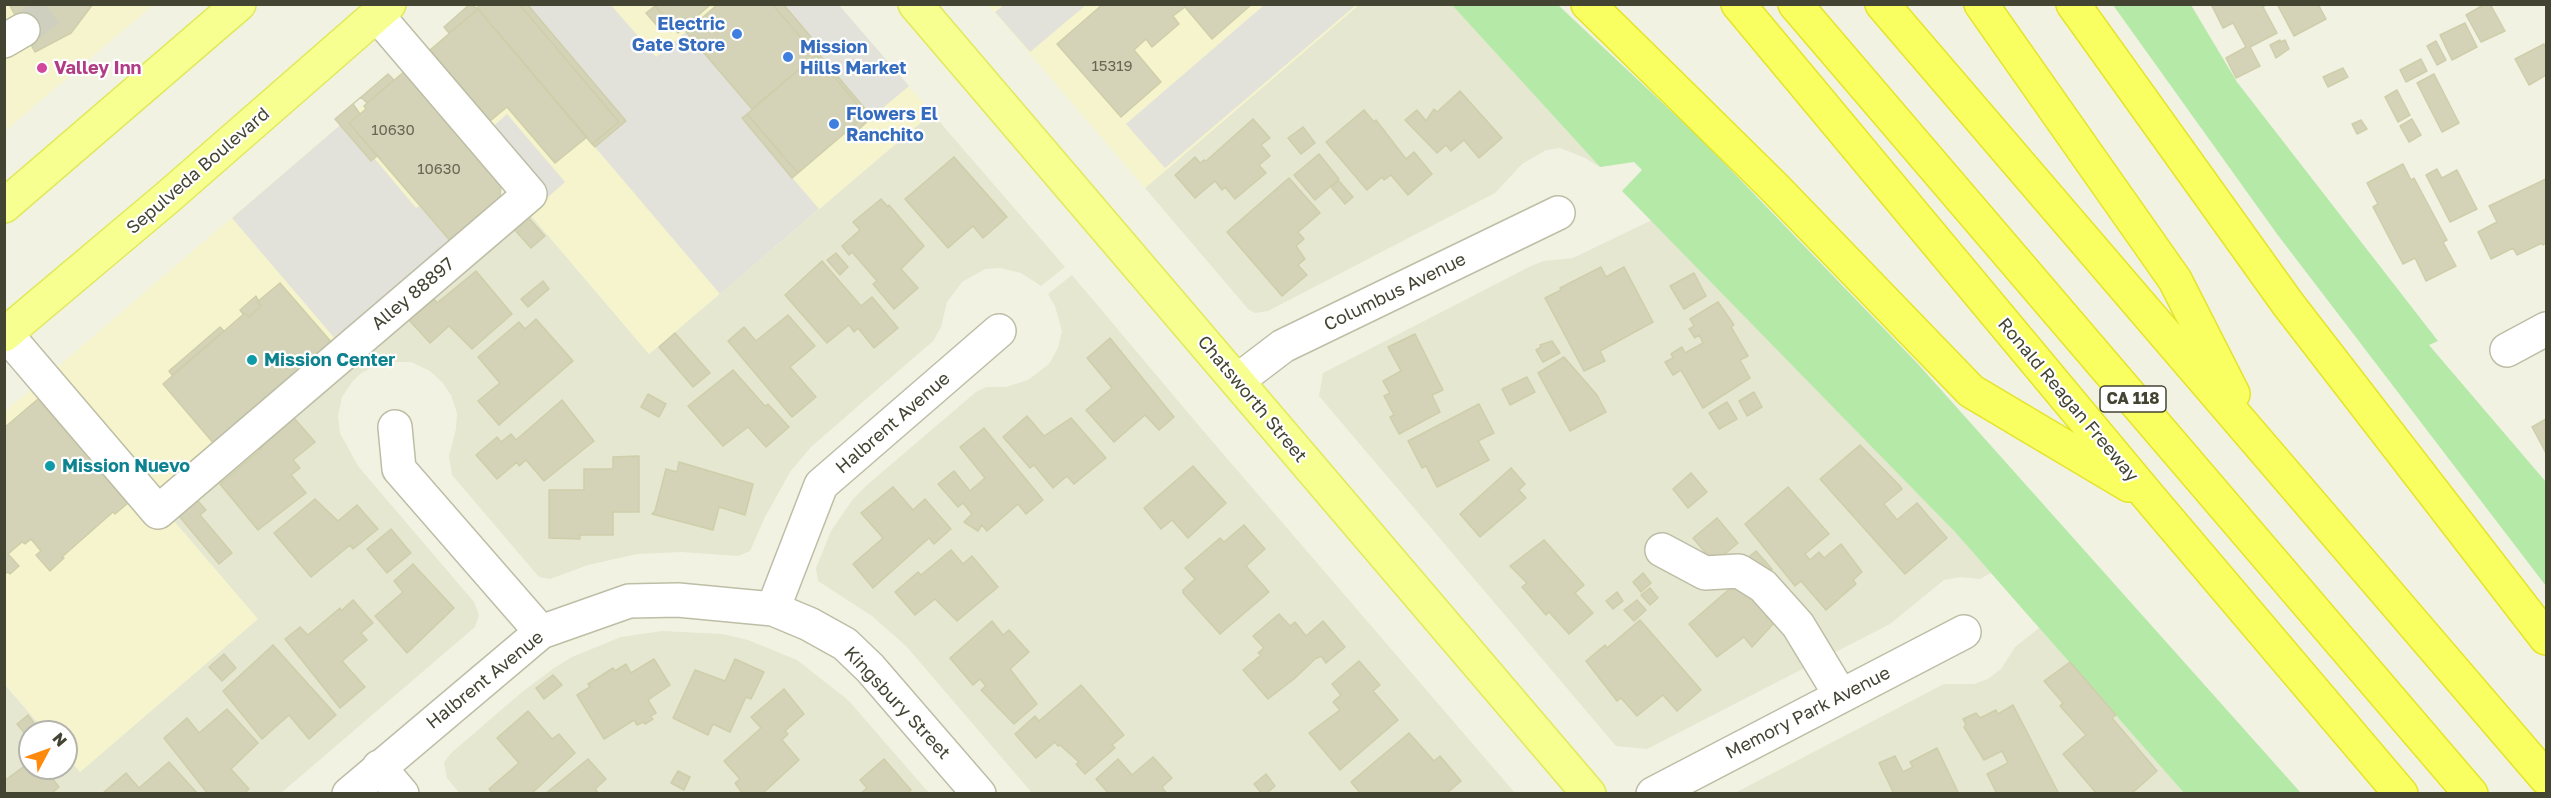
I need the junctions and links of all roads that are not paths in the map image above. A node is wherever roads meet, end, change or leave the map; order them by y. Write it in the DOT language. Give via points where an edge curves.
graph roads {
  1 [pos="239,4"];
  2 [pos="915,4"];
  3 [pos="1588,4"];
  4 [pos="1738,4"];
  5 [pos="1795,4"];
  6 [pos="1825,4"];
  7 [pos="1882,4"];
  8 [pos="1981,4"];
  9 [pos="2073,4"];
  10 [pos="383,10"];
  11 [pos="4,206"];
  12 [pos="1558,213"];
  13 [pos="2547,329"];
  14 [pos="999,331"];
  15 [pos="5,334"];
  16 [pos="2507,350"];
  17 [pos="1237,381"];
  18 [pos="395,427"];
  19 [pos="2257,441"];
  20 [pos="2149,497"];
  21 [pos="1662,550"];
  22 [pos="773,609"];
  23 [pos="541,632"];
  24 [pos="1964,632"];
  25 [pos="2547,638"];
  26 [pos="1841,696"];
  27 [pos="379,767"];
  28 [pos="2547,778"];
  29 [pos="349,794"];
  30 [pos="402,794"];
  31 [pos="979,794"];
  32 [pos="1589,794"];
  33 [pos="1653,794"];
  34 [pos="2401,794"];
  35 [pos="2471,794"];
  36 [pos="2497,794"];
  1 -- 11 [label="main road"];
  2 -- 17 [label="main road, Chatsworth Street"];
  3 -- 20 [label="highway" via="1773,186 1971,391"];
  4 -- 20 [label="highway, Ronald Reagan Freeway / CA 118"];
  5 -- 35 [label="highway, CA 118"];
  6 -- 36 [label="highway, CA 118"];
  7 -- 19 [label="highway"];
  8 -- 19 [label="highway" via="2175,280"];
  9 -- 25 [label="highway" via="2288,304"];
  10 -- 15 [label="main road, Sepulveda Boulevard"];
  10 -- 15 [label="street, Alley 88897" via="530,194 512,210 158,512"];
  12 -- 17 [label="street, Columbus Avenue" via="1283,346"];
  13 -- 16 [label="street"];
  14 -- 22 [label="street, Halbrent Avenue" via="821,485"];
  17 -- 32 [label="main road, Chatsworth Street"];
  18 -- 23 [label="street" via="399,469"];
  19 -- 28 [label="highway"];
  20 -- 34 [label="highway, Ronald Reagan Freeway / CA 118"];
  21 -- 26 [label="street" via="1705,573 1739,571 1763,586 1798,625"];
  22 -- 23 [label="street, Halbrent Avenue" via="678,600 629,601"];
  22 -- 31 [label="street, Kingsbury Street" via="845,644"];
  23 -- 27 [label="street, Halbrent Avenue"];
  24 -- 26 [label="street, Memory Park Avenue"];
  26 -- 33 [label="street, Memory Park Avenue"];
  27 -- 29 [label="street, Halbrent Avenue"];
  27 -- 30 [label="street"];
}
